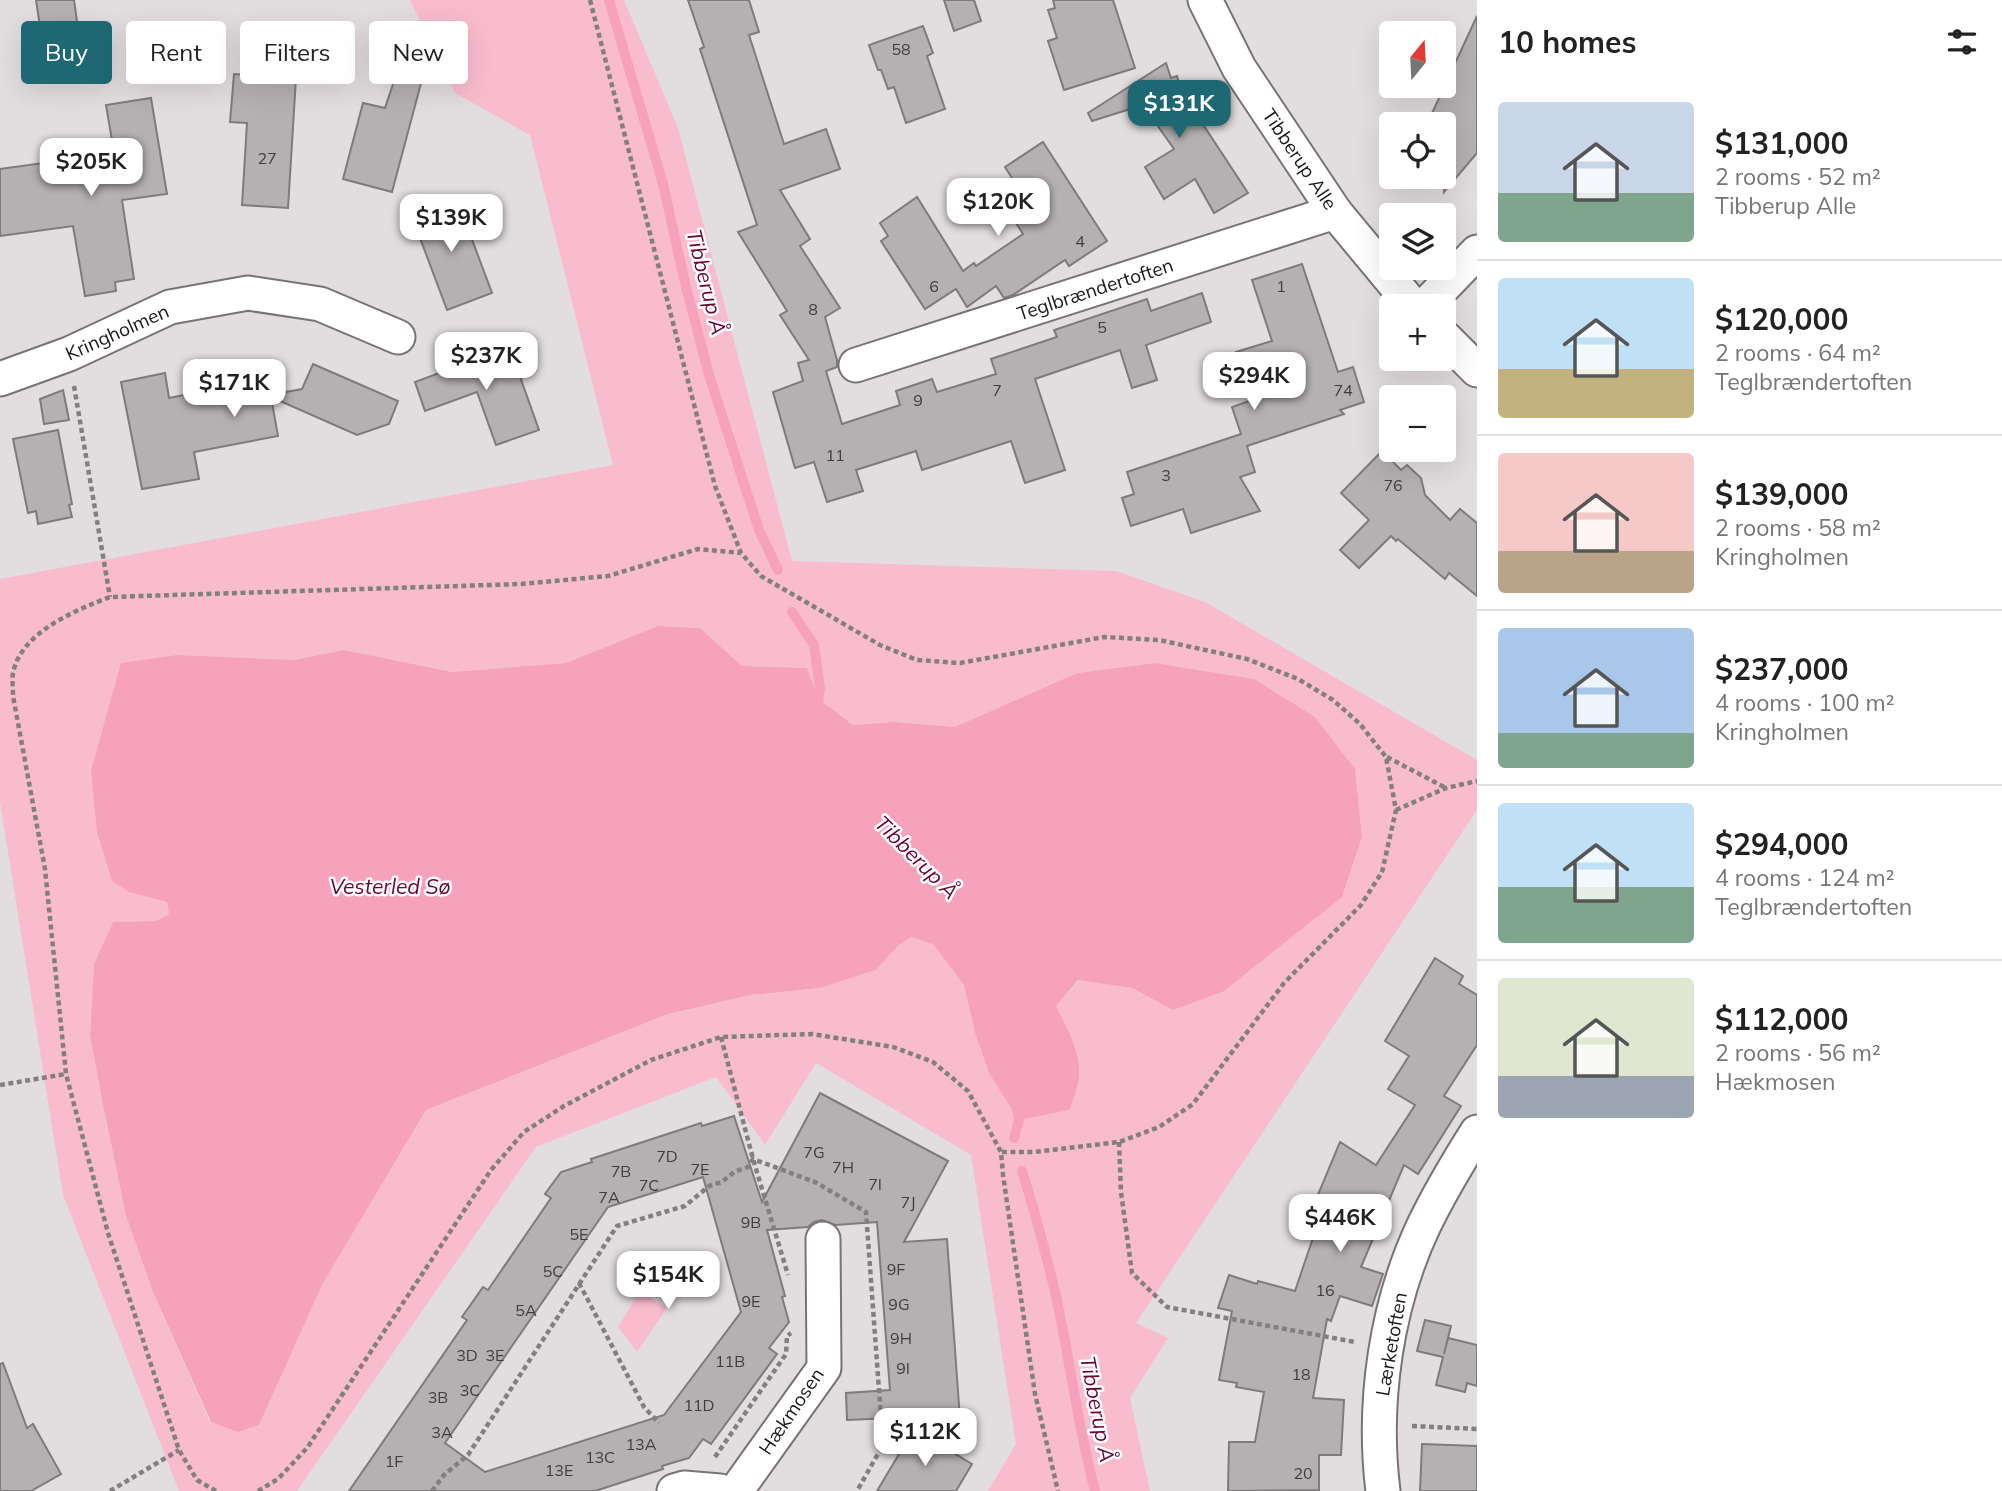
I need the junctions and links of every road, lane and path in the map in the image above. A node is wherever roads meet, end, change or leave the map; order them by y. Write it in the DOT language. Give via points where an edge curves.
graph roads {
  1 [pos="590,0"];
  2 [pos="1205,0"];
  3 [pos="1335,212"];
  4 [pos="1477,252"];
  5 [pos="1403,294"];
  6 [pos="1437,294"];
  7 [pos="398,337"];
  8 [pos="1456,349"];
  9 [pos="69,354"];
  10 [pos="856,365"];
  11 [pos="1477,370"];
  12 [pos="0,379"];
  13 [pos="741,553"];
  14 [pos="110,597"];
  15 [pos="1386,757"];
  16 [pos="1477,782"];
  17 [pos="1446,788"];
  18 [pos="1396,810"];
  19 [pos="721,1037"];
  20 [pos="66,1074"];
  21 [pos="0,1085"];
  22 [pos="1477,1132"];
  23 [pos="1119,1142"];
  24 [pos="1001,1152"];
  25 [pos="725,1179"];
  26 [pos="823,1239"];
  27 [pos="579,1283"];
  28 [pos="791,1283"];
  29 [pos="793,1330"];
  30 [pos="1387,1348"];
  31 [pos="659,1423"];
  32 [pos="1380,1425"];
  33 [pos="1477,1429"];
  34 [pos="179,1450"];
  35 [pos="714,1458"];
  36 [pos="110,1491"];
  37 [pos="216,1491"];
  38 [pos="258,1491"];
  39 [pos="432,1491"];
  40 [pos="674,1491"];
  41 [pos="720,1491"];
  42 [pos="736,1491"];
  43 [pos="1058,1491"];
  44 [pos="1382,1491"];
  1 -- 13 [label="path" via="715,486"];
  2 -- 3 [label="street, Tibberup Alle" via="1239,68"];
  3 -- 5 [label="street, Tibberup Alle"];
  3 -- 10 [label="street, Teglbrændertoften"];
  4 -- 6 [label="street"];
  7 -- 9 [label="street, Kringholmen" via="320,304 248,293 170,307"];
  8 -- 11 [label="street"];
  9 -- 12 [label="street, Kringholmen"];
  9 -- 14 [label="path"];
  13 -- 14 [label="path" via="698,549 608,576 520,584"];
  13 -- 15 [label="path" via="761,576 880,645 917,660 960,663 1104,637 1159,640 1247,659 1298,678 1333,700"];
  14 -- 20 [label="path" via="72,612 43,631 23,652 13,672 13,696 45,869"];
  15 -- 17 [label="path"];
  15 -- 18 [label="path"];
  16 -- 17 [label="path"];
  17 -- 18 [label="path"];
  18 -- 23 [label="path" via="1382,872 1361,905 1284,983 1193,1104 1159,1127"];
  19 -- 24 [label="path" via="812,1034 893,1047 933,1062 968,1091"];
  19 -- 28 [label="path"];
  19 -- 38 [label="path" via="651,1060 524,1132 491,1170 307,1448 278,1479"];
  20 -- 21 [label="path"];
  20 -- 34 [label="path" via="108,1233"];
  22 -- 30 [label="street, Lærketoften" via="1423,1227 1401,1286"];
  23 -- 24 [label="path"];
  23 -- 30 [label="path" via="1132,1273 1167,1307"];
  24 -- 43 [label="path" via="1035,1394"];
  25 -- 27 [label="path" via="685,1206 617,1226"];
  26 -- 42 [label="street, Hækmosen" via="824,1368"];
  27 -- 31 [label="path" via="644,1407"];
  27 -- 39 [label="path" via="468,1455"];
  29 -- 35 [label="path" via="787,1336 786,1354"];
  30 -- 32 [label="street, Lærketoften"];
  32 -- 33 [label="path"];
  32 -- 44 [label="street, Lærketoften"];
  34 -- 36 [label="path"];
  34 -- 37 [label="path" via="197,1480"];
  40 -- 41 [label="street"];
}
